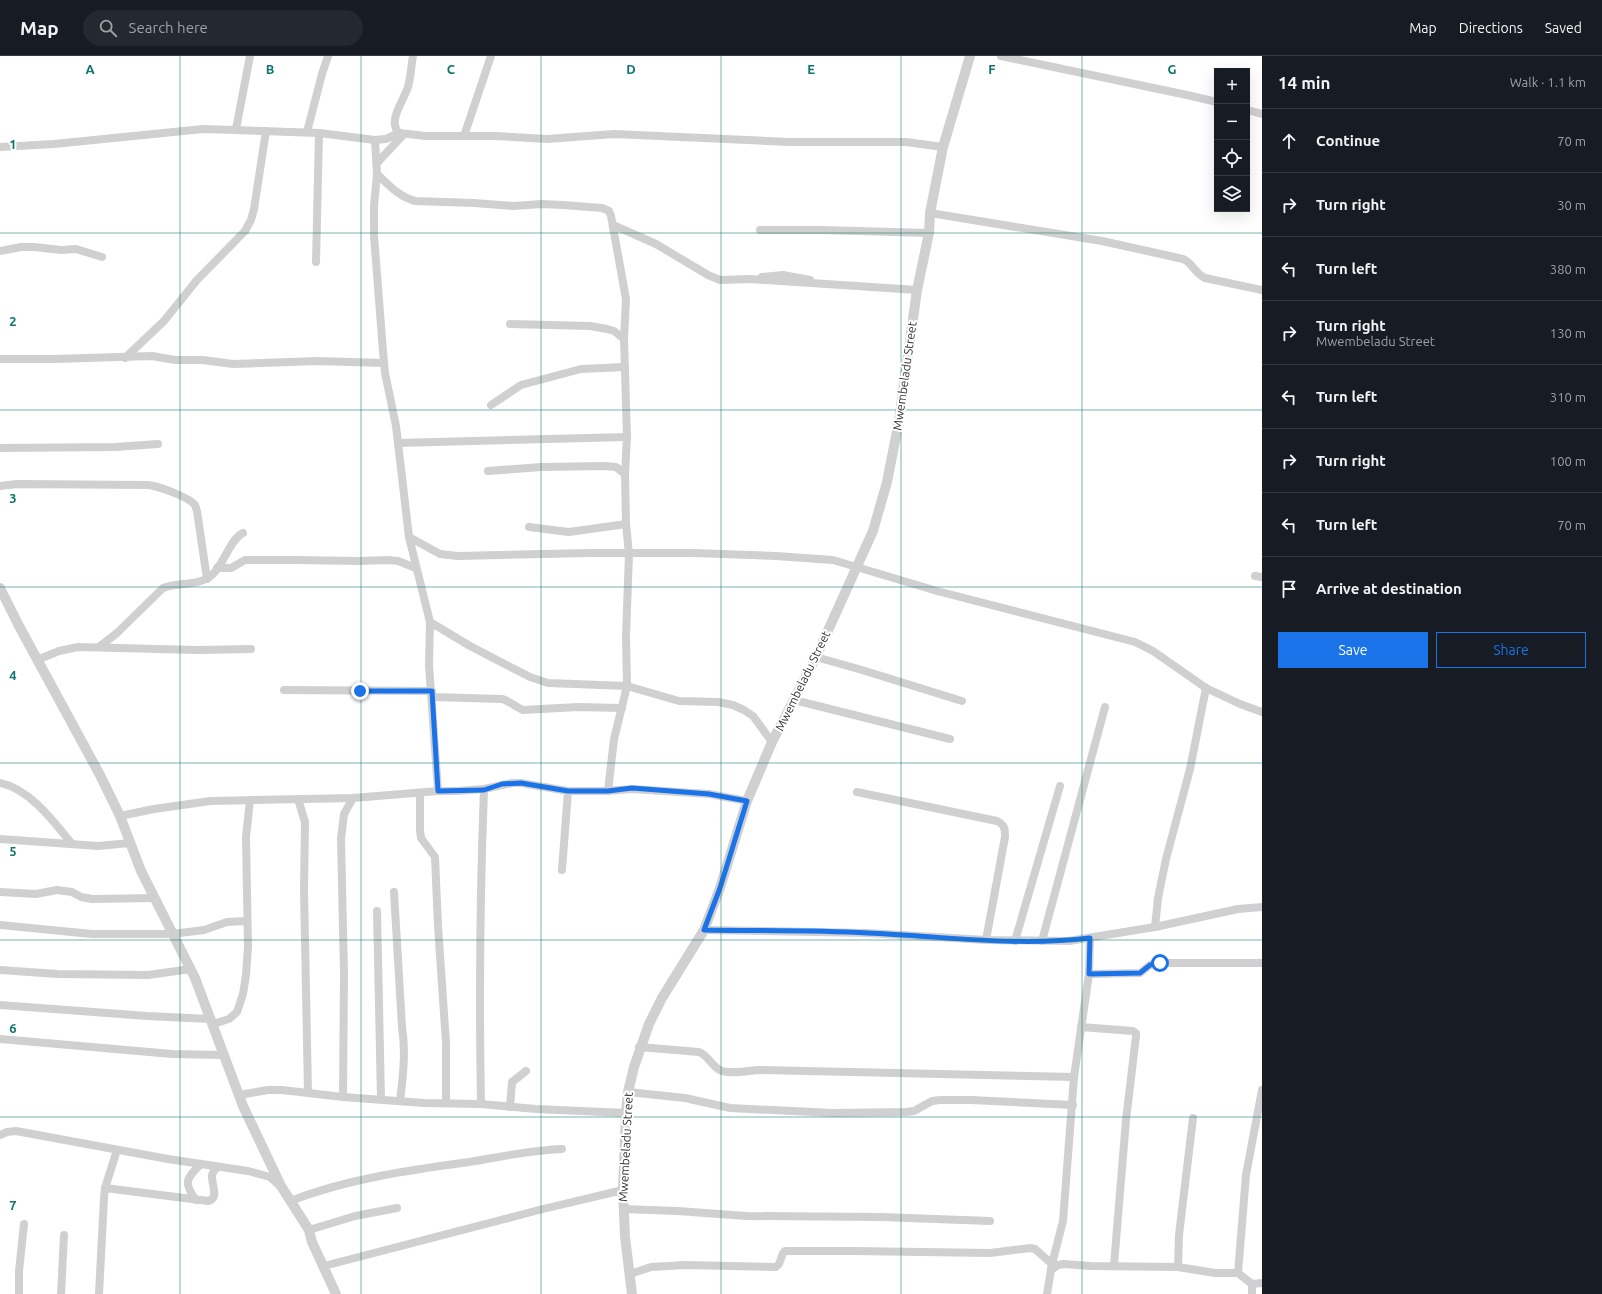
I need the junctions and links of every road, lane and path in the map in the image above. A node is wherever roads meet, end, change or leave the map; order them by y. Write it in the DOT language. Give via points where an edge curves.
graph roads {
  1 [pos="250,56"];
  2 [pos="328,56"];
  3 [pos="413,56"];
  4 [pos="491,56"];
  5 [pos="970,56"];
  6 [pos="1001,56"];
  7 [pos="1214,101"];
  8 [pos="1250,111"];
  9 [pos="1262,114"];
  10 [pos="236,129"];
  11 [pos="266,131"];
  12 [pos="307,132"];
  13 [pos="319,133"];
  14 [pos="402,134"];
  15 [pos="464,136"];
  16 [pos="375,140"];
  17 [pos="0,147"];
  18 [pos="943,147"];
  19 [pos="376,163"];
  20 [pos="377,174"];
  21 [pos="930,214"];
  22 [pos="614,225"];
  23 [pos="760,230"];
  24 [pos="929,233"];
  25 [pos="0,251"];
  26 [pos="102,257"];
  27 [pos="316,262"];
  28 [pos="918,290"];
  29 [pos="1262,290"];
  30 [pos="510,324"];
  31 [pos="624,339"];
  32 [pos="125,358"];
  33 [pos="0,359"];
  34 [pos="384,363"];
  35 [pos="625,367"];
  36 [pos="491,405"];
  37 [pos="627,436"];
  38 [pos="398,443"];
  39 [pos="158,444"];
  40 [pos="0,448"];
  41 [pos="488,471"];
  42 [pos="625,474"];
  43 [pos="0,486"];
  44 [pos="626,524"];
  45 [pos="529,527"];
  46 [pos="243,533"];
  47 [pos="409,537"];
  48 [pos="629,554"];
  49 [pos="857,566"];
  50 [pos="217,568"];
  51 [pos="416,568"];
  52 [pos="207,579"];
  53 [pos="0,588"];
  54 [pos="430,622"];
  55 [pos="99,647"];
  56 [pos="251,649"];
  57 [pos="816,657"];
  58 [pos="37,660"];
  59 [pos="626,686"];
  60 [pos="1206,688"];
  61 [pos="284,690"];
  62 [pos="432,694"];
  63 [pos="794,700"];
  64 [pos="962,700"];
  65 [pos="622,708"];
  66 [pos="1105,708"];
  67 [pos="1262,712"];
  68 [pos="950,739"];
  69 [pos="772,742"];
  70 [pos="0,783"];
  71 [pos="1060,786"];
  72 [pos="484,790"];
  73 [pos="438,791"];
  74 [pos="568,791"];
  75 [pos="608,791"];
  76 [pos="857,792"];
  77 [pos="420,793"];
  78 [pos="353,798"];
  79 [pos="298,799"];
  80 [pos="250,800"];
  81 [pos="747,801"];
  82 [pos="120,816"];
  83 [pos="0,839"];
  84 [pos="72,844"];
  85 [pos="130,844"];
  86 [pos="562,870"];
  87 [pos="0,892"];
  88 [pos="394,892"];
  89 [pos="155,898"];
  90 [pos="1262,907"];
  91 [pos="377,911"];
  92 [pos="247,921"];
  93 [pos="0,925"];
  94 [pos="1156,928"];
  95 [pos="704,930"];
  96 [pos="172,934"];
  97 [pos="1090,938"];
  98 [pos="986,940"];
  99 [pos="1015,941"];
  100 [pos="1042,941"];
  101 [pos="1262,963"];
  102 [pos="191,969"];
  103 [pos="0,970"];
  104 [pos="1089,974"];
  105 [pos="0,1005"];
  106 [pos="212,1021"];
  107 [pos="1081,1027"];
  108 [pos="0,1039"];
  109 [pos="640,1047"];
  110 [pos="224,1055"];
  111 [pos="526,1071"];
  112 [pos="1074,1077"];
  113 [pos="1262,1090"];
  114 [pos="628,1092"];
  115 [pos="308,1093"];
  116 [pos="239,1095"];
  117 [pos="343,1097"];
  118 [pos="381,1099"];
  119 [pos="400,1101"];
  120 [pos="446,1103"];
  121 [pos="481,1104"];
  122 [pos="1073,1105"];
  123 [pos="510,1107"];
  124 [pos="626,1113"];
  125 [pos="1193,1118"];
  126 [pos="0,1135"];
  127 [pos="562,1149"];
  128 [pos="117,1150"];
  129 [pos="201,1164"];
  130 [pos="217,1167"];
  131 [pos="105,1188"];
  132 [pos="283,1190"];
  133 [pos="623,1190"];
  134 [pos="196,1200"];
  135 [pos="290,1201"];
  136 [pos="397,1208"];
  137 [pos="623,1209"];
  138 [pos="990,1221"];
  139 [pos="24,1224"];
  140 [pos="309,1230"];
  141 [pos="64,1235"];
  142 [pos="1114,1265"];
  143 [pos="324,1266"];
  144 [pos="1052,1267"];
  145 [pos="1178,1267"];
  146 [pos="1238,1273"];
  147 [pos="630,1274"];
  148 [pos="1262,1283"];
  149 [pos="1252,1284"];
  150 [pos="19,1294"];
  151 [pos="61,1294"];
  152 [pos="99,1294"];
  153 [pos="336,1294"];
  154 [pos="632,1294"];
  155 [pos="1047,1294"];
  156 [pos="1252,1294"];
  1 -- 10 [label="street"];
  2 -- 12 [label="street"];
  3 -- 14 [label="street" via="408,87 395,119 395,128"];
  4 -- 15 [label="street"];
  5 -- 18 [label="street, Mwembeladu Street"];
  6 -- 7 [label="street"];
  8 -- 9 [label="street"];
  10 -- 11 [label="street"];
  10 -- 17 [label="street" via="180,130 54,144"];
  11 -- 12 [label="street"];
  11 -- 32 [label="street" via="254,209 245,231 197,280 164,321"];
  12 -- 13 [label="street"];
  13 -- 16 [label="street"];
  13 -- 27 [label="street"];
  14 -- 15 [label="street"];
  14 -- 16 [label="street"];
  14 -- 19 [label="street"];
  15 -- 18 [label="street" via="547,139 614,134 789,142 906,142"];
  16 -- 19 [label="street"];
  18 -- 21 [label="street, Mwembeladu Street"];
  19 -- 20 [label="street"];
  20 -- 22 [label="street" via="398,194 415,202 513,206 542,204 602,208 609,211"];
  20 -- 34 [label="street" via="374,236"];
  21 -- 24 [label="street, Mwembeladu Street"];
  21 -- 29 [label="street" via="1102,242 1183,259 1190,263 1198,275 1205,278"];
  22 -- 28 [label="street" via="656,244 713,278"];
  22 -- 31 [label="street" via="626,300"];
  23 -- 24 [label="street"];
  24 -- 28 [label="street, Mwembeladu Street"];
  25 -- 26 [label="street" via="21,247 76,249"];
  28 -- 49 [label="street, Mwembeladu Street" via="899,421 887,482 873,531"];
  30 -- 31 [label="street" via="590,326 614,331"];
  31 -- 35 [label="street"];
  32 -- 33 [label="street"];
  32 -- 34 [label="street" via="152,356 233,364 317,361"];
  34 -- 38 [label="street"];
  35 -- 36 [label="street" via="581,370 527,383"];
  35 -- 37 [label="street"];
  37 -- 38 [label="street"];
  37 -- 42 [label="street"];
  38 -- 47 [label="street"];
  39 -- 40 [label="street"];
  41 -- 42 [label="street" via="605,466 616,468"];
  42 -- 44 [label="street"];
  43 -- 52 [label="street" via="148,485 182,497 194,505 197,511"];
  44 -- 45 [label="street" via="569,532"];
  44 -- 48 [label="street"];
  46 -- 50 [label="street" via="237,537"];
  47 -- 48 [label="street" via="440,554 458,556"];
  47 -- 51 [label="street"];
  48 -- 49 [label="street" via="776,556 833,560"];
  48 -- 59 [label="street"];
  49 -- 57 [label="street, Mwembeladu Street"];
  49 -- 60 [label="street" via="937,591 1136,642"];
  50 -- 51 [label="street" via="231,568 245,560 388,560"];
  50 -- 52 [label="street"];
  51 -- 54 [label="street"];
  52 -- 55 [label="street" via="163,588"];
  53 -- 58 [label="street"];
  54 -- 59 [label="street" via="470,646 548,683"];
  54 -- 62 [label="street"];
  55 -- 56 [label="street"];
  55 -- 58 [label="street" via="78,647"];
  57 -- 63 [label="street, Mwembeladu Street"];
  57 -- 64 [label="street"];
  58 -- 82 [label="street"];
  59 -- 65 [label="street"];
  59 -- 69 [label="street" via="679,701 718,702 744,710 762,726"];
  60 -- 67 [label="street"];
  60 -- 94 [label="street" via="1190,769 1166,859 1158,898"];
  61 -- 62 [label="street"];
  62 -- 65 [label="street" via="502,699 523,710"];
  62 -- 73 [label="street"];
  63 -- 68 [label="street"];
  63 -- 69 [label="street, Mwembeladu Street"];
  65 -- 75 [label="street" via="614,739"];
  66 -- 100 [label="street"];
  69 -- 81 [label="street, Mwembeladu Street"];
  70 -- 84 [label="street" via="20,791 40,807"];
  71 -- 99 [label="street"];
  72 -- 73 [label="street"];
  72 -- 74 [label="street" via="502,784 521,783"];
  72 -- 121 [label="street"];
  73 -- 77 [label="street"];
  74 -- 75 [label="street"];
  74 -- 86 [label="street"];
  75 -- 81 [label="street" via="632,788 709,794"];
  76 -- 98 [label="street" via="1002,824 1005,837"];
  77 -- 78 [label="street"];
  77 -- 120 [label="street" via="421,838 435,857 446,1043"];
  78 -- 79 [label="street"];
  78 -- 117 [label="street" via="344,814 341,839"];
  79 -- 80 [label="street"];
  79 -- 115 [label="street" via="305,822"];
  80 -- 82 [label="street" via="187,803"];
  80 -- 92 [label="street" via="246,837"];
  81 -- 95 [label="street, Mwembeladu Street"];
  82 -- 85 [label="street"];
  83 -- 84 [label="street"];
  84 -- 85 [label="street"];
  85 -- 89 [label="street"];
  87 -- 89 [label="street" via="36,894 57,890 92,899"];
  88 -- 119 [label="street" via="404,1041"];
  89 -- 96 [label="street"];
  90 -- 94 [label="street" via="1238,909"];
  91 -- 118 [label="street"];
  92 -- 96 [label="street" via="227,922 204,930"];
  92 -- 106 [label="street" via="246,975 237,1012 230,1018"];
  93 -- 96 [label="street" via="92,934"];
  94 -- 97 [label="street"];
  95 -- 98 [label="street" via="867,933"];
  95 -- 109 [label="street, Mwembeladu Street" via="662,998"];
  96 -- 102 [label="street"];
  97 -- 100 [label="street"];
  97 -- 104 [label="street"];
  98 -- 99 [label="street"];
  99 -- 100 [label="street"];
  101 -- 104 [label="street" via="1160,963 1150,965 1140,973"];
  102 -- 103 [label="street" via="148,975 58,974"];
  102 -- 106 [label="street"];
  104 -- 107 [label="street"];
  105 -- 106 [label="street"];
  106 -- 110 [label="street"];
  107 -- 112 [label="street"];
  107 -- 142 [label="street" via="1136,1033"];
  108 -- 110 [label="street" via="172,1054"];
  109 -- 112 [label="street" via="699,1052 719,1070 726,1072 757,1070"];
  109 -- 114 [label="street, Mwembeladu Street"];
  110 -- 116 [label="street"];
  111 -- 123 [label="street" via="512,1082"];
  112 -- 122 [label="street"];
  113 -- 146 [label="street" via="1246,1175"];
  114 -- 122 [label="street" via="685,1098 730,1108 832,1112 906,1112 940,1100"];
  114 -- 124 [label="street, Mwembeladu Street"];
  115 -- 116 [label="street" via="268,1090"];
  115 -- 117 [label="street"];
  116 -- 132 [label="street"];
  117 -- 118 [label="street"];
  118 -- 119 [label="street"];
  119 -- 120 [label="street"];
  120 -- 121 [label="street"];
  121 -- 123 [label="street"];
  122 -- 144 [label="street" via="1062,1221"];
  123 -- 124 [label="street"];
  124 -- 133 [label="street, Mwembeladu Street"];
  125 -- 145 [label="street" via="1179,1235"];
  126 -- 128 [label="street" via="16,1131"];
  127 -- 135 [label="street" via="528,1151 393,1174 347,1183"];
  128 -- 129 [label="street"];
  128 -- 131 [label="street"];
  129 -- 130 [label="street"];
  129 -- 134 [label="street" via="187,1180"];
  130 -- 132 [label="street" via="261,1173 270,1177"];
  130 -- 134 [label="street" via="212,1176 213,1199"];
  131 -- 134 [label="street"];
  131 -- 152 [label="street"];
  132 -- 135 [label="street"];
  133 -- 137 [label="street, Mwembeladu Street"];
  133 -- 143 [label="street" via="543,1208"];
  135 -- 140 [label="street"];
  136 -- 140 [label="street" via="355,1216"];
  137 -- 138 [label="street" via="746,1216"];
  137 -- 147 [label="street, Mwembeladu Street"];
  139 -- 150 [label="street"];
  140 -- 143 [label="street"];
  141 -- 151 [label="street"];
  142 -- 144 [label="street" via="1064,1264"];
  142 -- 145 [label="street"];
  143 -- 153 [label="street"];
  144 -- 147 [label="street" via="1035,1249 1030,1248 990,1254 785,1251 776,1267 685,1265 651,1267"];
  144 -- 155 [label="street"];
  145 -- 146 [label="street" via="1215,1273"];
  146 -- 149 [label="street"];
  147 -- 154 [label="street, Mwembeladu Street"];
  148 -- 149 [label="street"];
  149 -- 156 [label="street"];
}
